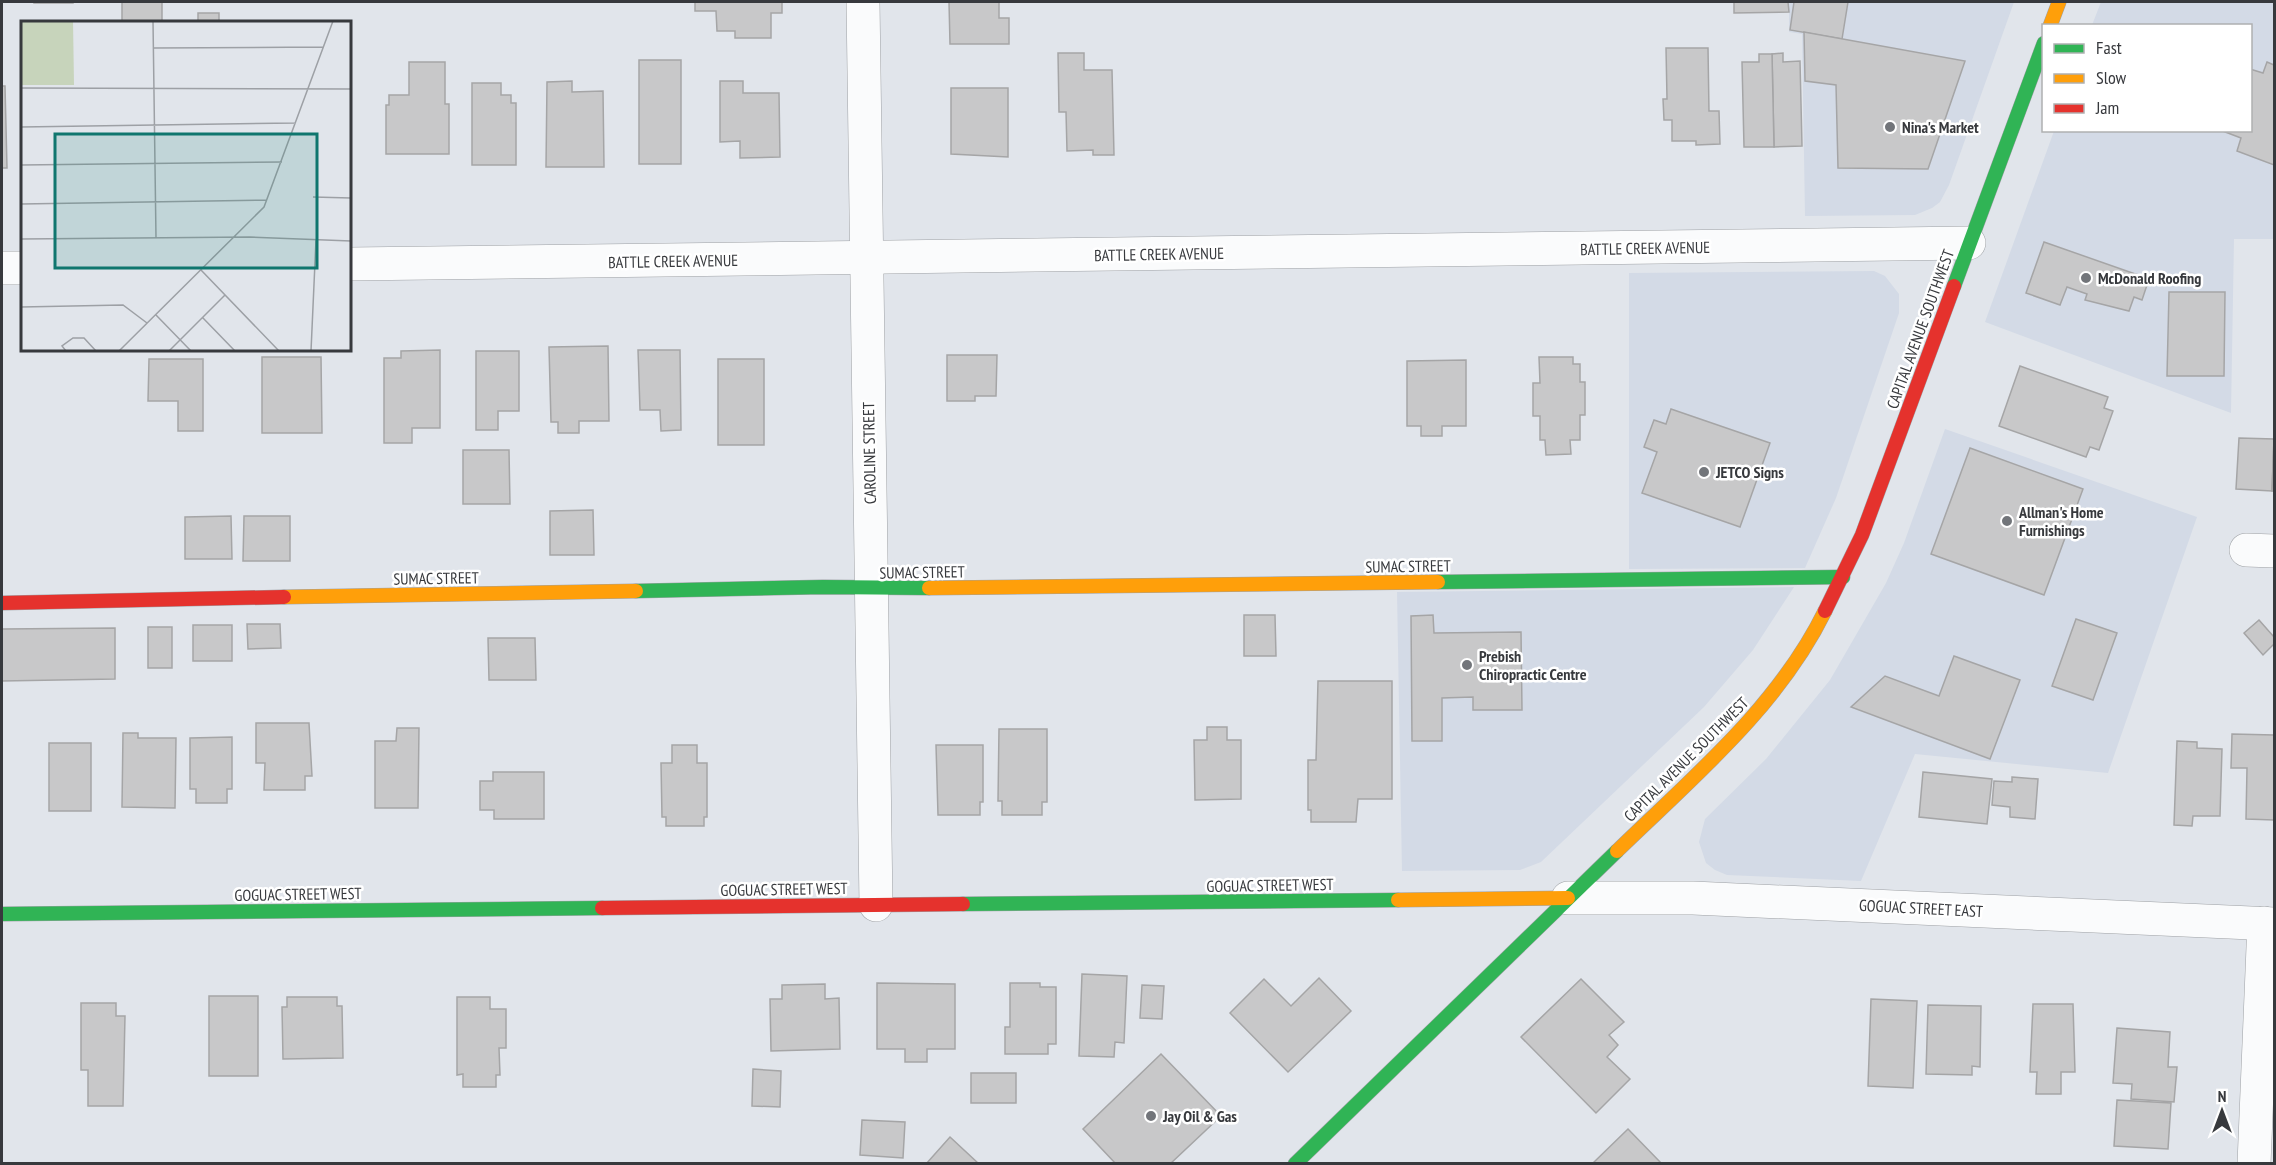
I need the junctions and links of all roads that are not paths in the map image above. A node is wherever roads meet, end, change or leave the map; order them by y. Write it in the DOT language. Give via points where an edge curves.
graph roads {
  1 [pos="863,2"];
  2 [pos="2059,2"];
  3 [pos="2051,24"];
  4 [pos="2042,46"];
  5 [pos="1969,243"];
  6 [pos="867,258"];
  7 [pos="351,264"];
  8 [pos="2,268"];
  9 [pos="21,268"];
  10 [pos="1843,577"];
  11 [pos="871,589"];
  12 [pos="2,603"];
  13 [pos="1568,898"];
  14 [pos="876,905"];
  15 [pos="2,914"];
  16 [pos="2269,924"];
  17 [pos="1295,1164"];
  18 [pos="2254,1164"];
  1 -- 6 [label="street, CAROLINE STREET"];
  2 -- 3 [label="street"];
  4 -- 5 [label="street, CAPITAL AVENUE SOUTHWEST"];
  5 -- 6 [label="street, BATTLE CREEK AVENUE"];
  5 -- 10 [label="street, CAPITAL AVENUE SOUTHWEST"];
  6 -- 7 [label="street, BATTLE CREEK AVENUE"];
  6 -- 11 [label="street, CAROLINE STREET"];
  8 -- 9 [label="street"];
  10 -- 11 [label="street, SUMAC STREET"];
  10 -- 13 [label="street, CAPITAL AVENUE SOUTHWEST" via="1813,635 1763,705 1731,741"];
  11 -- 12 [label="street, SUMAC STREET"];
  11 -- 14 [label="street, CAROLINE STREET"];
  13 -- 14 [label="street, GOGUAC STREET WEST"];
  13 -- 16 [label="street, GOGUAC STREET EAST" via="1693,898"];
  13 -- 17 [label="street, CAPITAL AVENUE SOUTHWEST"];
  14 -- 15 [label="street, GOGUAC STREET WEST"];
  16 -- 18 [label="street"];
}
